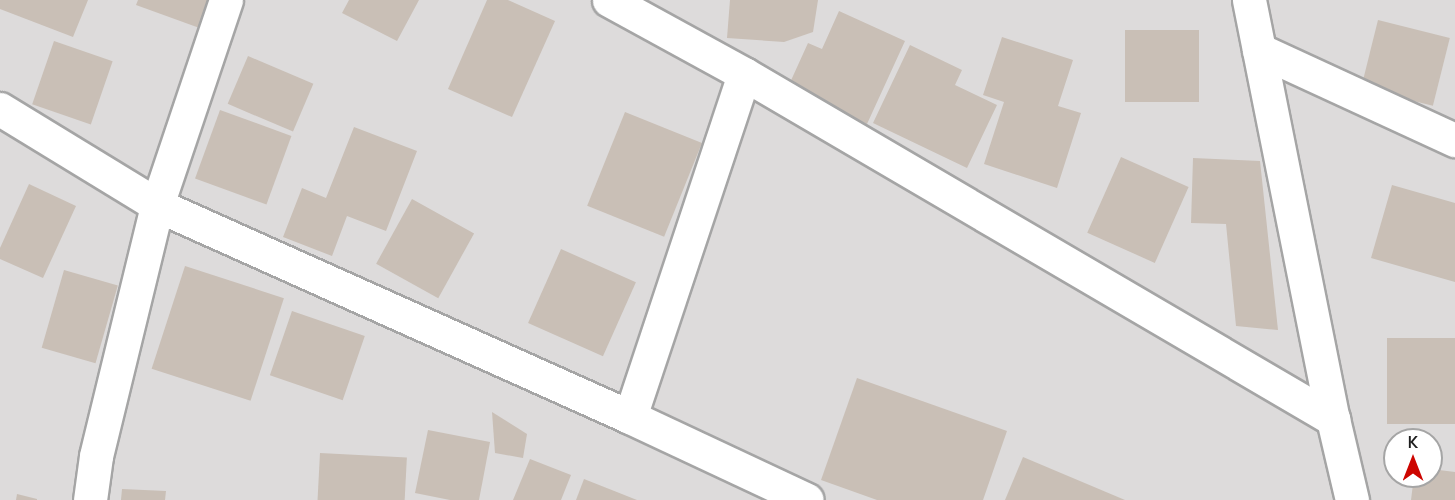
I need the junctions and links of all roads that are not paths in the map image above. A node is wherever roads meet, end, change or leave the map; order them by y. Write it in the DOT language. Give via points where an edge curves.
graph roads {
  1 [pos="226,0"];
  2 [pos="609,0"];
  3 [pos="1249,0"];
  4 [pos="1259,50"];
  5 [pos="744,74"];
  6 [pos="0,109"];
  7 [pos="1455,140"];
  8 [pos="157,205"];
  9 [pos="630,417"];
  10 [pos="1333,420"];
  11 [pos="90,500"];
  12 [pos="807,500"];
  13 [pos="1352,500"];
  1 -- 8 [label="street"];
  2 -- 5 [label="street"];
  3 -- 4 [label="street"];
  4 -- 7 [label="street"];
  4 -- 10 [label="street"];
  5 -- 9 [label="street"];
  5 -- 10 [label="street"];
  6 -- 8 [label="street"];
  8 -- 9 [label="street"];
  8 -- 11 [label="street" via="96,456"];
  9 -- 12 [label="street"];
  10 -- 13 [label="street"];
}
